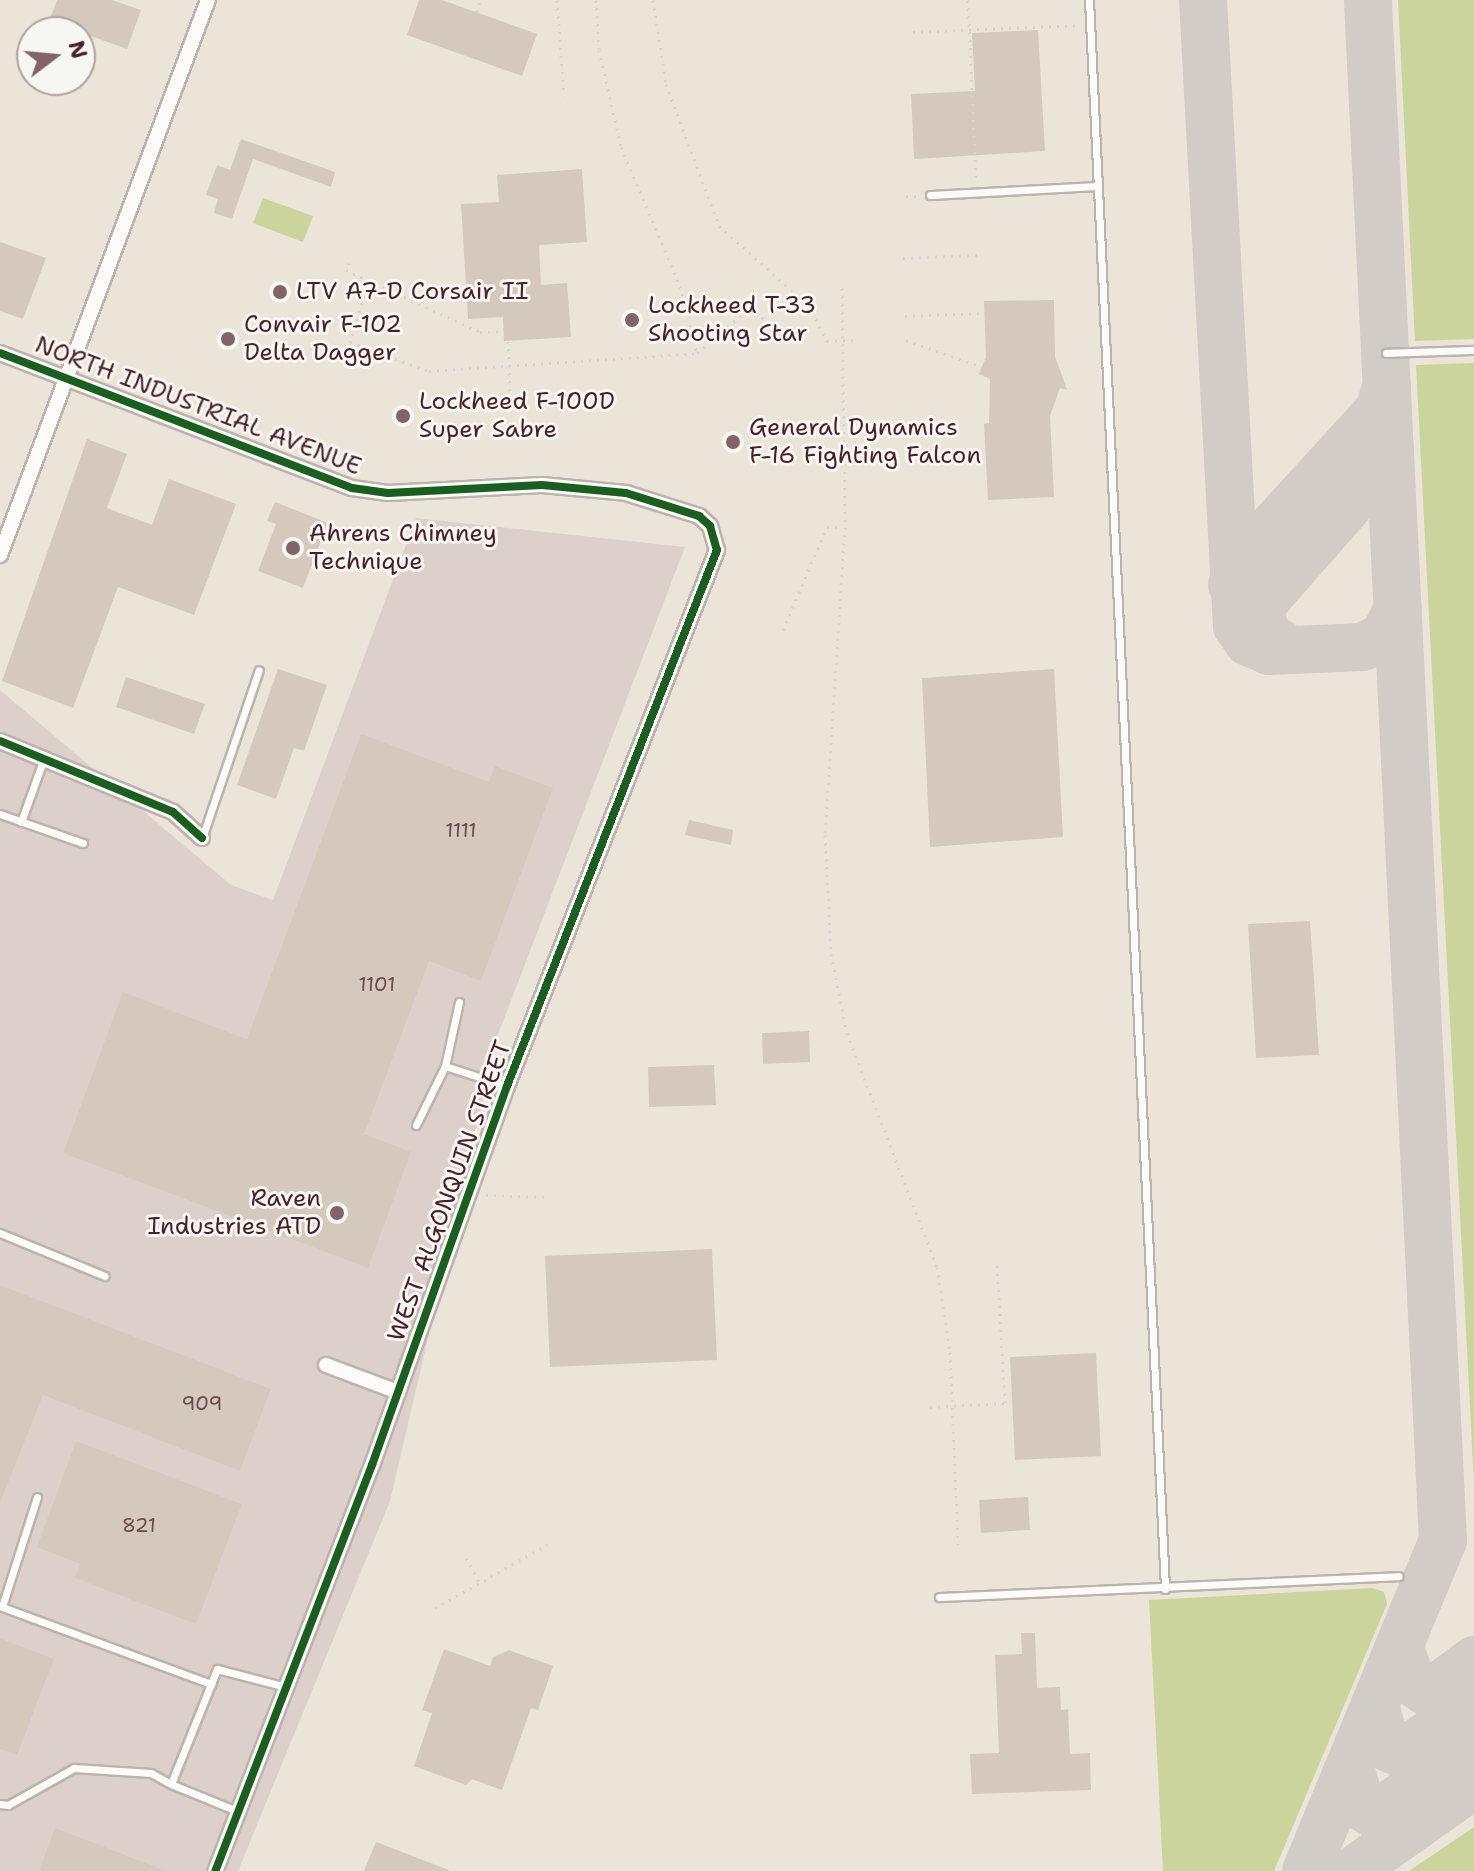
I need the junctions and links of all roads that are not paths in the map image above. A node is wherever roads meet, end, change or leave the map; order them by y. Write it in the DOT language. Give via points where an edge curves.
graph roads {
  1 [pos="208,0"];
  2 [pos="1089,0"];
  3 [pos="1098,186"];
  4 [pos="930,195"];
  5 [pos="1474,350"];
  6 [pos="0,353"];
  7 [pos="1386,353"];
  8 [pos="66,379"];
  9 [pos="710,526"];
  10 [pos="0,555"];
  11 [pos="259,670"];
  12 [pos="0,741"];
  13 [pos="44,758"];
  14 [pos="0,814"];
  15 [pos="21,822"];
  16 [pos="202,838"];
  17 [pos="83,843"];
  18 [pos="459,1002"];
  19 [pos="445,1066"];
  20 [pos="507,1086"];
  21 [pos="416,1125"];
  22 [pos="0,1233"];
  23 [pos="105,1276"];
  24 [pos="326,1365"];
  25 [pos="398,1392"];
  26 [pos="37,1497"];
  27 [pos="1399,1576"];
  28 [pos="1165,1589"];
  29 [pos="939,1597"];
  30 [pos="211,1684"];
  31 [pos="286,1687"];
  32 [pos="171,1784"];
  33 [pos="0,1804"];
  34 [pos="238,1811"];
  35 [pos="215,1871"];
  1 -- 8 [label="street"];
  2 -- 3 [label="lane"];
  3 -- 4 [label="lane"];
  3 -- 28 [label="lane"];
  5 -- 7 [label="lane"];
  6 -- 8 [label="street, NORTH INDUSTRIAL AVENUE"];
  8 -- 9 [label="street, NORTH INDUSTRIAL AVENUE" via="352,488 388,493 542,485 626,493 699,516"];
  8 -- 10 [label="street"];
  9 -- 20 [label="street, WEST ALGONQUIN STREET" via="717,550"];
  11 -- 16 [label="lane"];
  12 -- 13 [label="street"];
  13 -- 15 [label="lane"];
  13 -- 16 [label="street" via="173,812"];
  14 -- 15 [label="lane"];
  15 -- 17 [label="lane"];
  18 -- 19 [label="lane"];
  19 -- 20 [label="lane"];
  19 -- 21 [label="lane"];
  20 -- 25 [label="street, WEST ALGONQUIN STREET"];
  22 -- 23 [label="lane"];
  24 -- 25 [label="street"];
  25 -- 31 [label="street, WEST ALGONQUIN STREET"];
  26 -- 30 [label="lane" via="2,1607"];
  27 -- 28 [label="lane"];
  28 -- 29 [label="lane"];
  30 -- 31 [label="lane" via="217,1669"];
  30 -- 32 [label="lane"];
  31 -- 34 [label="street, WEST ALGONQUIN STREET"];
  32 -- 33 [label="lane" via="151,1773 74,1768 8,1805"];
  32 -- 34 [label="lane"];
  34 -- 35 [label="street, WEST ALGONQUIN STREET"];
}
